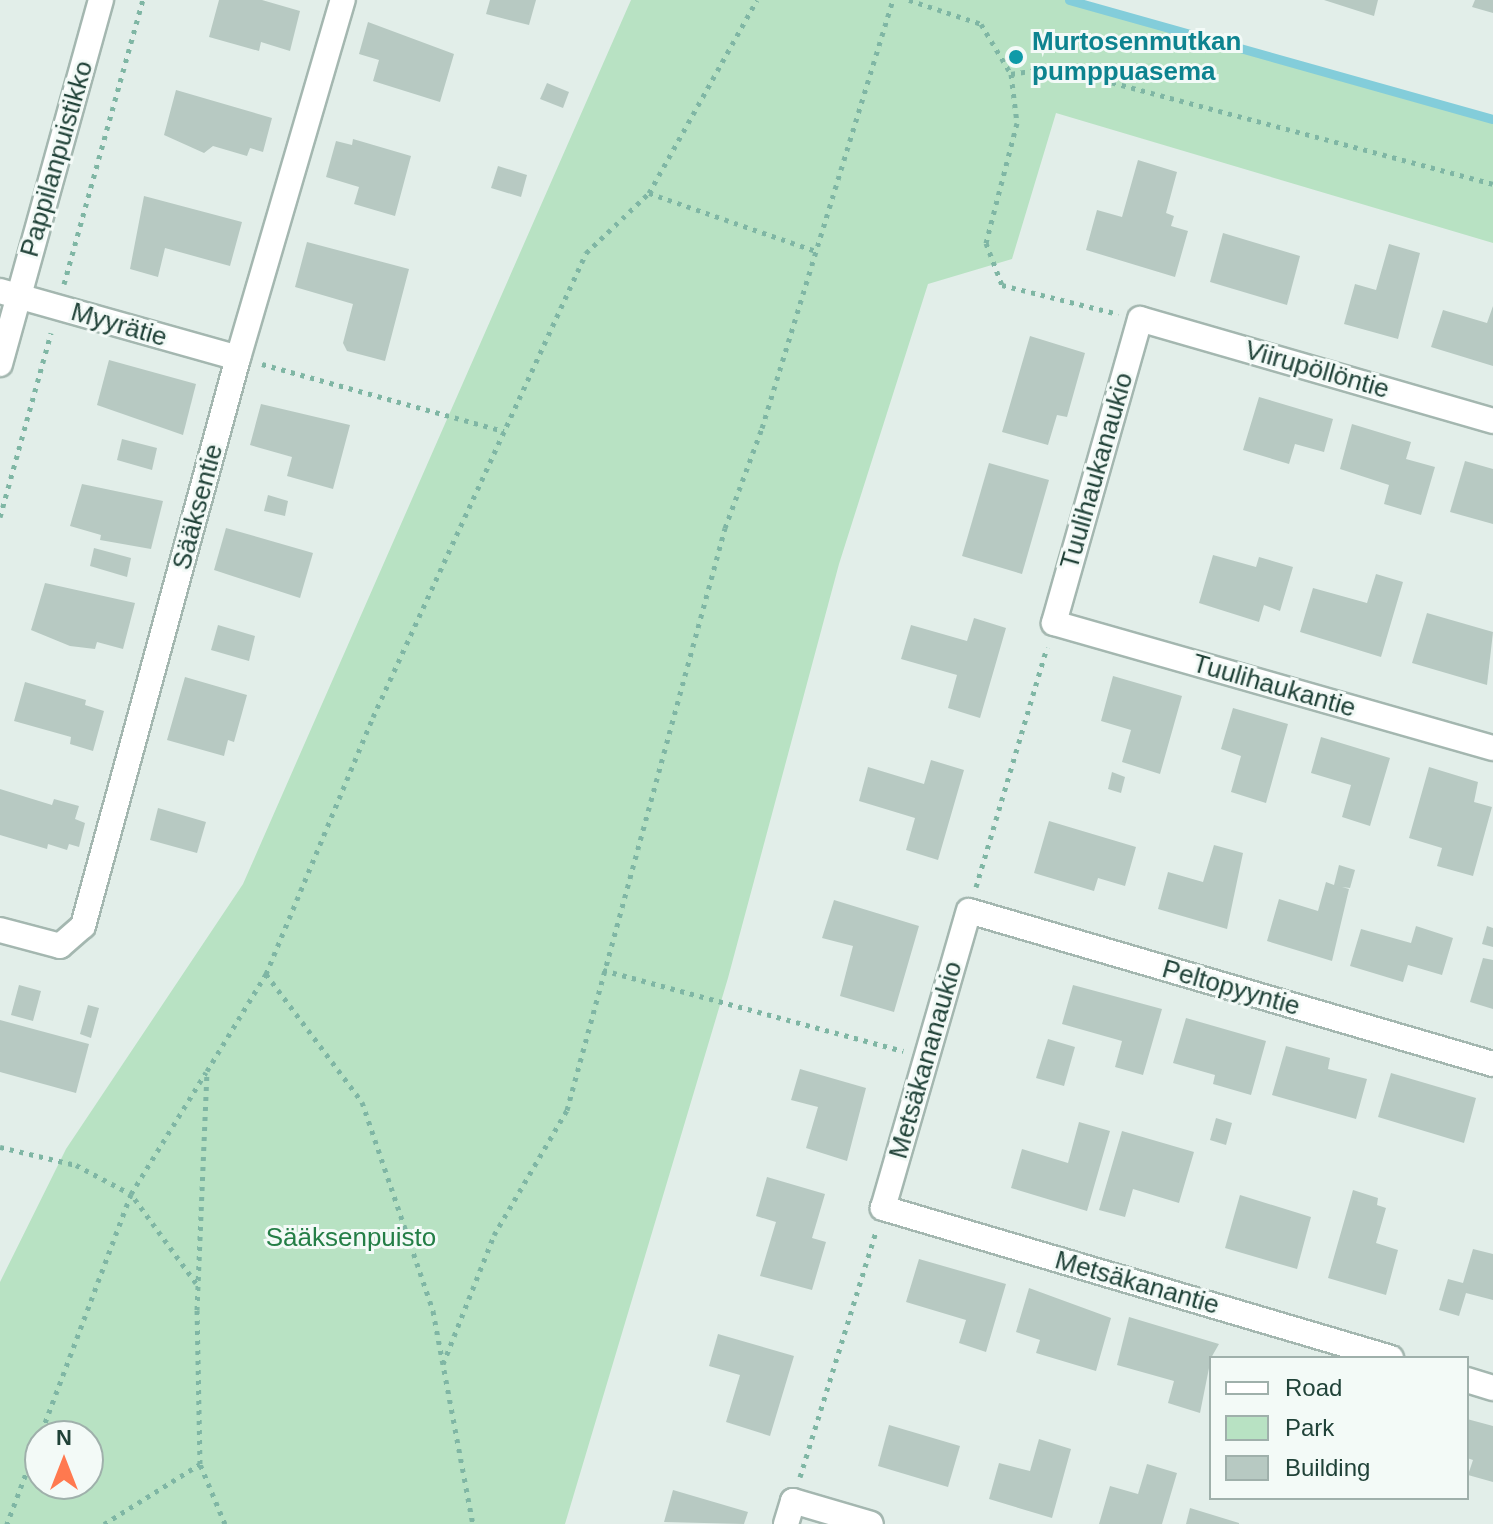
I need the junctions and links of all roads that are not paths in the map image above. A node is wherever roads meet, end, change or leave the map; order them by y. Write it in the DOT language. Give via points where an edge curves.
graph roads {
  1 [pos="101,0"];
  2 [pos="343,0"];
  3 [pos="9,293"];
  4 [pos="1140,319"];
  5 [pos="238,358"];
  6 [pos="0,364"];
  7 [pos="1493,421"];
  8 [pos="1054,623"];
  9 [pos="1493,748"];
  10 [pos="969,911"];
  11 [pos="0,930"];
  12 [pos="1493,1064"];
  13 [pos="883,1208"];
  14 [pos="1384,1356"];
  15 [pos="1469,1381"];
  16 [pos="1493,1388"];
  17 [pos="789,1512"];
  18 [pos="871,1524"];
  1 -- 3 [label="street, Pappilanpuistikko"];
  2 -- 5 [label="street, Sääksentie"];
  3 -- 5 [label="street, Myyrätie"];
  3 -- 6 [label="street, Pappilanpuistikko"];
  4 -- 7 [label="street, Viirupöllöntie"];
  4 -- 8 [label="street, Tuulihaukanaukio"];
  5 -- 11 [label="street, Sääksentie" via="83,926 60,946"];
  8 -- 9 [label="street, Tuulihaukantie"];
  10 -- 12 [label="street, Peltopyyntie"];
  10 -- 13 [label="street, Metsäkananaukio"];
  13 -- 14 [label="street, Metsäkanantie"];
  15 -- 16 [label="street"];
  17 -- 18 [label="street"];
}
